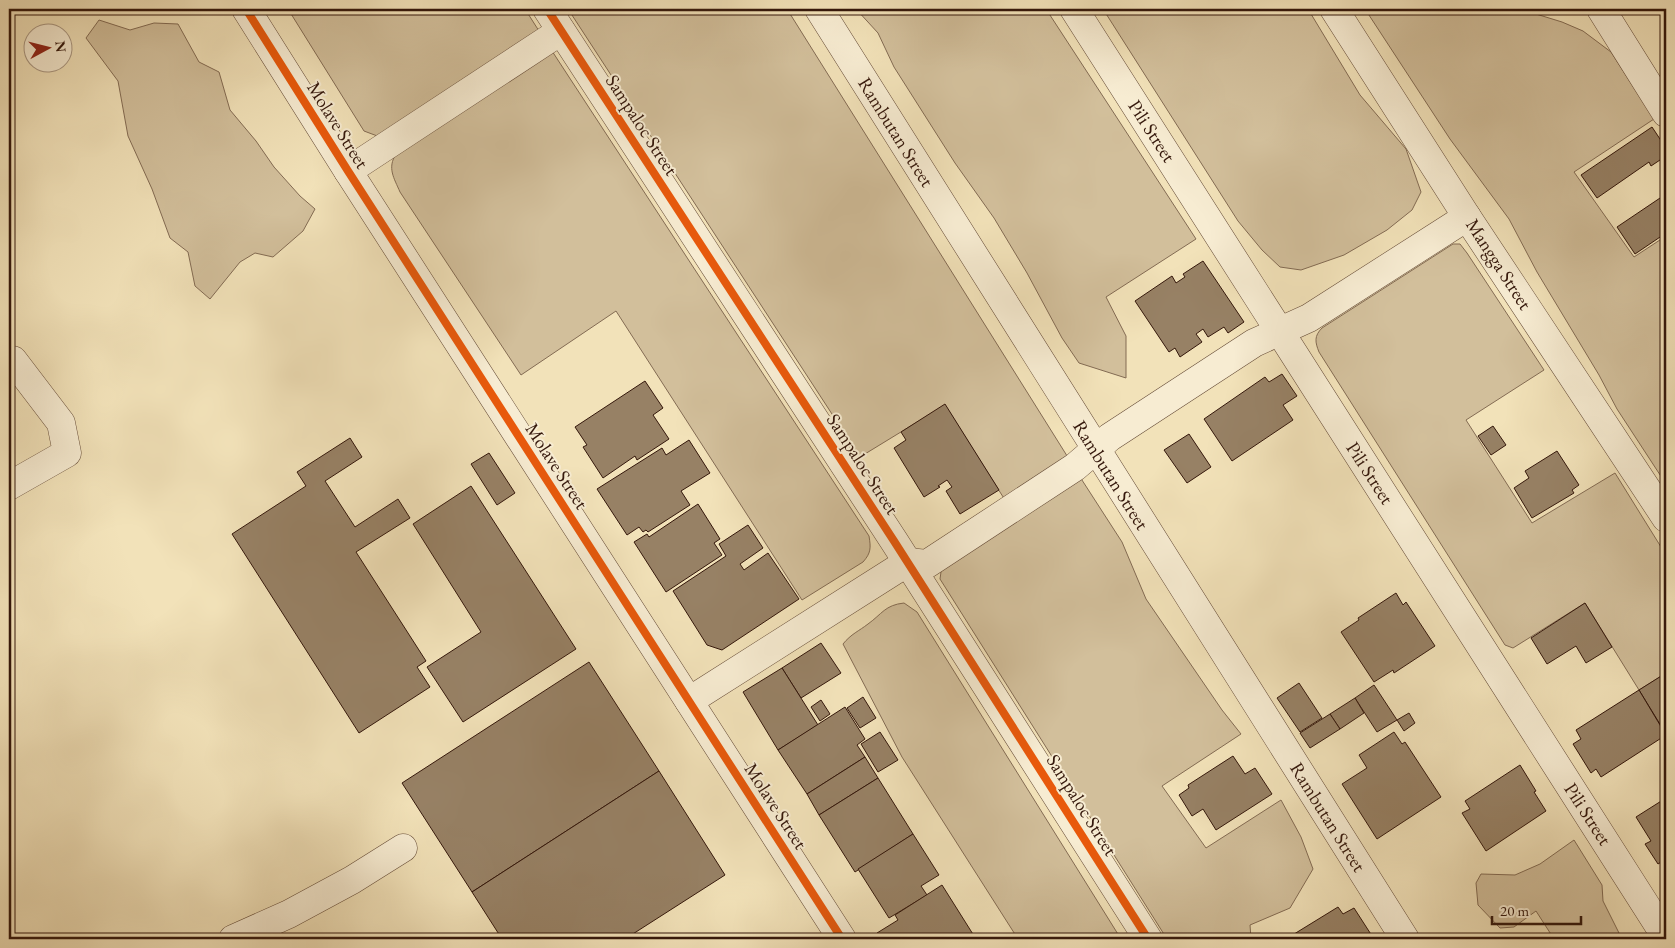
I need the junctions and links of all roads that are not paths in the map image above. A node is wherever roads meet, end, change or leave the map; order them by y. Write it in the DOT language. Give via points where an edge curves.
graph roads {
  1 [pos="246,9"];
  2 [pos="819,9"];
  3 [pos="1074,9"];
  4 [pos="1334,9"];
  5 [pos="1601,9"];
  6 [pos="554,20"];
  7 [pos="1666,113"];
  8 [pos="348,171"];
  9 [pos="1467,217"];
  10 [pos="1280,332"];
  11 [pos="13,360"];
  12 [pos="1095,450"];
  13 [pos="9,486"];
  14 [pos="1666,518"];
  15 [pos="908,562"];
  16 [pos="689,701"];
  17 [pos="403,848"];
  18 [pos="1666,937"];
  19 [pos="233,939"];
  20 [pos="842,939"];
  21 [pos="1148,939"];
  22 [pos="1405,939"];
  1 -- 8 [label="street, Molave Street"];
  2 -- 12 [label="street, Rambutan Street"];
  3 -- 10 [label="street, Pili Street"];
  4 -- 9 [label="street, Mangga Street"];
  5 -- 7 [label="street"];
  6 -- 8 [label="street"];
  6 -- 15 [label="street, Sampaloc Street"];
  8 -- 16 [label="street, Molave Street"];
  9 -- 10 [label="street" via="1309,318"];
  9 -- 14 [label="street, Mangga Street"];
  10 -- 12 [label="street" via="1254,343 1110,436"];
  10 -- 18 [label="street, Pili Street"];
  11 -- 13 [label="street" via="60,424 67,452"];
  12 -- 15 [label="street" via="1075,467 927,564"];
  12 -- 22 [label="street, Rambutan Street"];
  15 -- 16 [label="street"];
  15 -- 21 [label="street, Sampaloc Street"];
  16 -- 20 [label="street, Molave Street"];
  17 -- 19 [label="street" via="297,910"];
}
